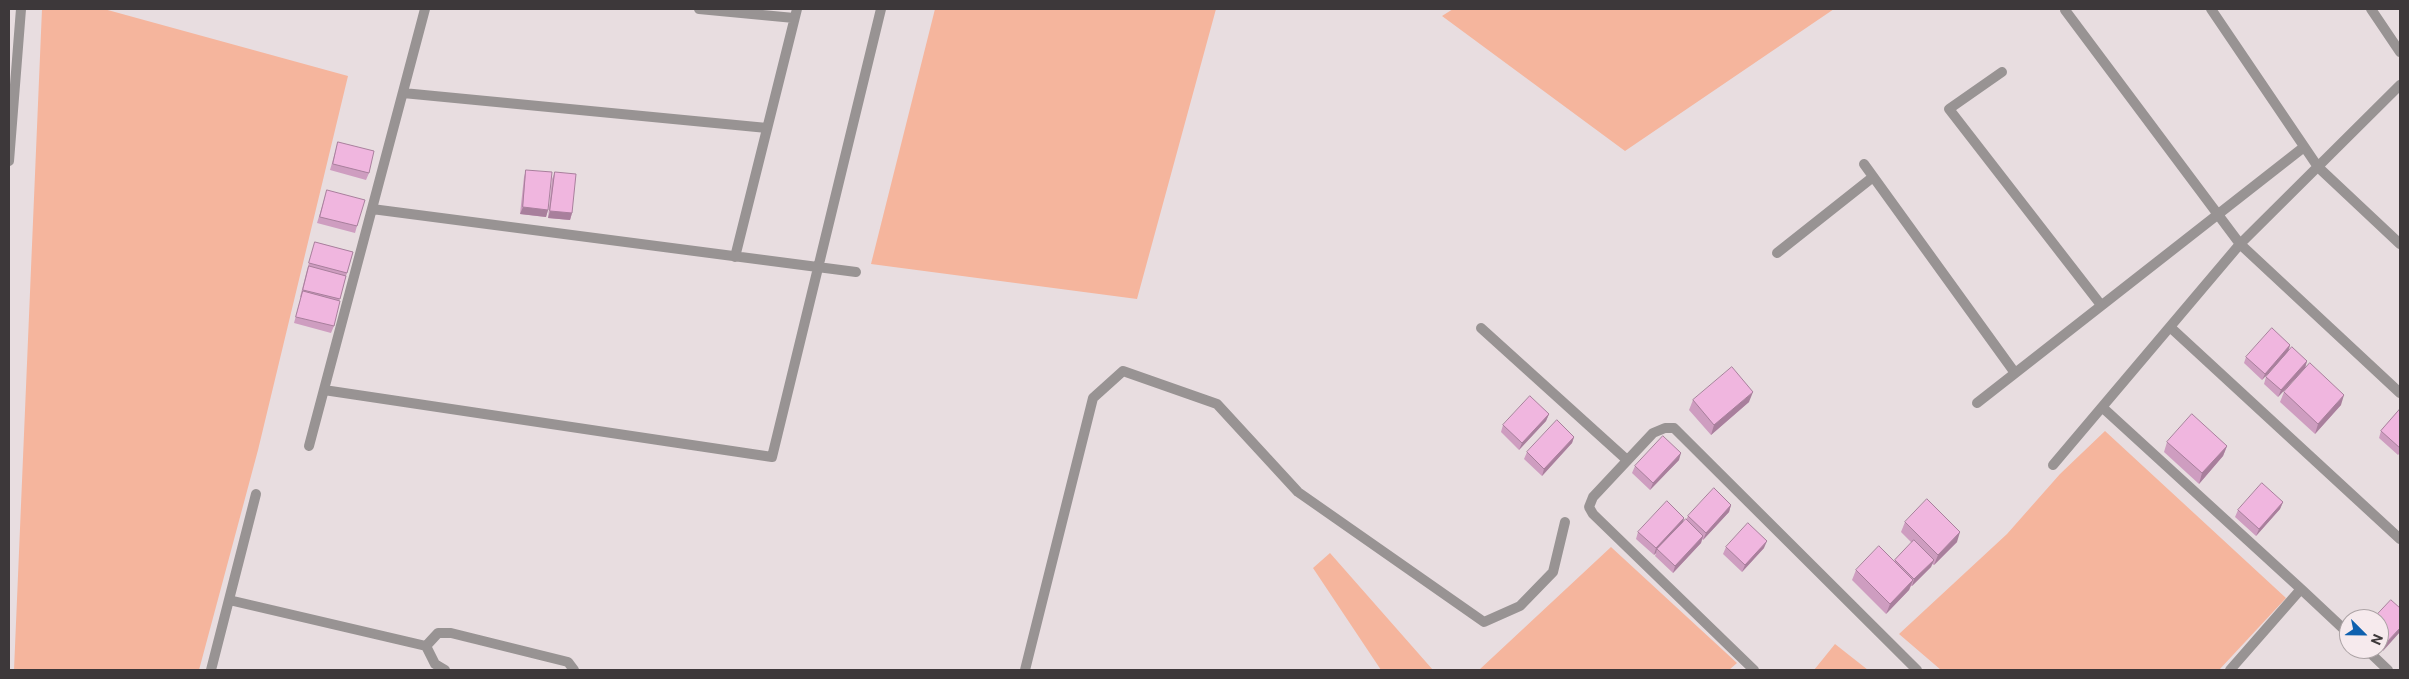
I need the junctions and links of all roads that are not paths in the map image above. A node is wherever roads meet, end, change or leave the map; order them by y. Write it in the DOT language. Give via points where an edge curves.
graph roads {
  1 [pos="21,9"];
  2 [pos="425,9"];
  3 [pos="699,9"];
  4 [pos="882,9"];
  5 [pos="2211,9"];
  6 [pos="2371,9"];
  7 [pos="2065,10"];
  8 [pos="796,13"];
  9 [pos="2400,52"];
  10 [pos="2002,72"];
  11 [pos="2400,85"];
  12 [pos="403,93"];
  13 [pos="767,128"];
  14 [pos="2304,146"];
  15 [pos="9,161"];
  16 [pos="1864,164"];
  17 [pos="2318,167"];
  18 [pos="1873,177"];
  19 [pos="372,209"];
  20 [pos="2218,214"];
  21 [pos="2240,244"];
  22 [pos="2400,244"];
  23 [pos="1777,253"];
  24 [pos="735,256"];
  25 [pos="818,267"];
  26 [pos="856,272"];
  27 [pos="2101,306"];
  28 [pos="2170,326"];
  29 [pos="1481,328"];
  30 [pos="2015,372"];
  31 [pos="324,390"];
  32 [pos="2400,393"];
  33 [pos="1977,403"];
  34 [pos="2102,407"];
  35 [pos="309,446"];
  36 [pos="1627,460"];
  37 [pos="2053,465"];
  38 [pos="256,494"];
  39 [pos="1565,522"];
  40 [pos="2400,538"];
  41 [pos="2302,589"];
  42 [pos="229,600"];
  43 [pos="2339,624"];
  44 [pos="426,646"];
  45 [pos="2376,659"];
  46 [pos="211,670"];
  47 [pos="445,670"];
  48 [pos="574,670"];
  49 [pos="1025,670"];
  50 [pos="1754,670"];
  51 [pos="1916,670"];
  52 [pos="2230,670"];
  53 [pos="2388,670"];
  1 -- 15 [label="street"];
  2 -- 12 [label="street"];
  3 -- 8 [label="street"];
  4 -- 25 [label="street"];
  5 -- 14 [label="street"];
  6 -- 9 [label="street"];
  7 -- 20 [label="street"];
  8 -- 13 [label="street"];
  10 -- 27 [label="street" via="1948,109"];
  11 -- 17 [label="street"];
  12 -- 13 [label="street"];
  12 -- 19 [label="street"];
  13 -- 24 [label="street"];
  14 -- 17 [label="street"];
  14 -- 20 [label="street"];
  16 -- 18 [label="street"];
  17 -- 21 [label="street"];
  17 -- 22 [label="street"];
  18 -- 23 [label="street"];
  18 -- 30 [label="street"];
  19 -- 24 [label="street"];
  19 -- 31 [label="street"];
  20 -- 21 [label="street"];
  20 -- 27 [label="street"];
  21 -- 28 [label="street"];
  21 -- 32 [label="street"];
  24 -- 25 [label="street"];
  25 -- 26 [label="street"];
  25 -- 31 [label="street" via="772,457"];
  27 -- 30 [label="street"];
  28 -- 34 [label="street"];
  28 -- 40 [label="street"];
  29 -- 36 [label="street"];
  30 -- 33 [label="street"];
  31 -- 35 [label="street"];
  34 -- 37 [label="street"];
  34 -- 41 [label="street"];
  36 -- 50 [label="street" via="1593,497 1590,507 1593,514"];
  36 -- 51 [label="street" via="1653,433 1674,428"];
  38 -- 42 [label="street"];
  39 -- 49 [label="street" via="1553,572 1520,606 1484,622 1298,492 1217,404 1123,371 1093,398"];
  41 -- 43 [label="street"];
  41 -- 52 [label="street"];
  42 -- 44 [label="street"];
  42 -- 46 [label="street"];
  44 -- 47 [label="street" via="435,664"];
  44 -- 48 [label="street" via="438,633 451,633 568,662"];
  45 -- 53 [label="street"];
}
